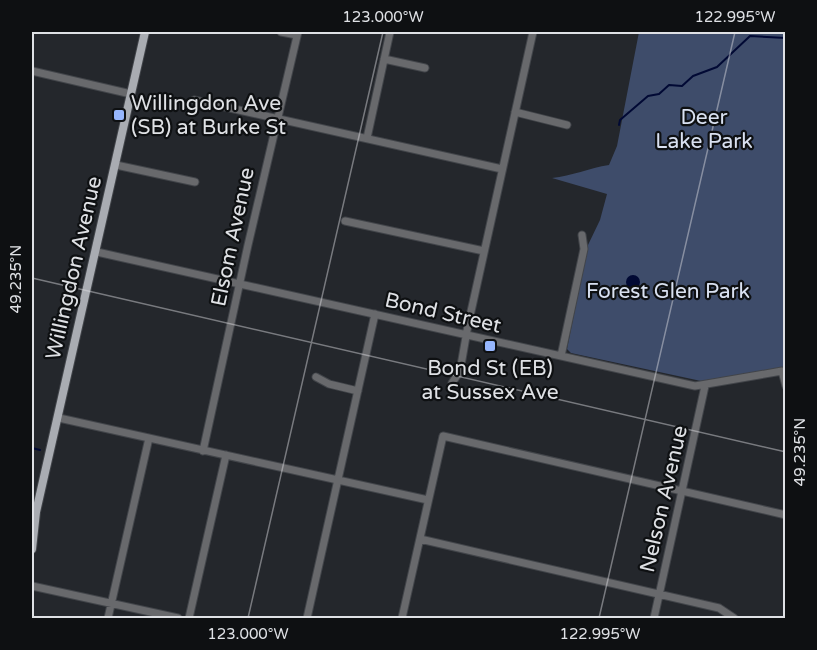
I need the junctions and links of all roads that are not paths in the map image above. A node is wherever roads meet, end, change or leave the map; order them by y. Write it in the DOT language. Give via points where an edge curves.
graph roads {
  1 [pos="145,32"];
  2 [pos="281,32"];
  3 [pos="390,32"];
  4 [pos="533,32"];
  5 [pos="297,33"];
  6 [pos="384,60"];
  7 [pos="425,68"];
  8 [pos="32,70"];
  9 [pos="131,94"];
  10 [pos="194,100"];
  11 [pos="515,112"];
  12 [pos="277,118"];
  13 [pos="567,125"];
  14 [pos="367,138"];
  15 [pos="116,165"];
  16 [pos="502,169"];
  17 [pos="195,182"];
  18 [pos="345,221"];
  19 [pos="582,236"];
  20 [pos="484,251"];
  21 [pos="97,252"];
  22 [pos="240,284"];
  23 [pos="375,314"];
  24 [pos="467,335"];
  25 [pos="561,356"];
  26 [pos="315,377"];
  27 [pos="452,382"];
  28 [pos="705,386"];
  29 [pos="786,386"];
  30 [pos="358,391"];
  31 [pos="58,418"];
  32 [pos="149,438"];
  33 [pos="203,451"];
  34 [pos="226,455"];
  35 [pos="338,480"];
  36 [pos="682,492"];
  37 [pos="428,500"];
  38 [pos="786,515"];
  39 [pos="34,516"];
  40 [pos="420,538"];
  41 [pos="32,549"];
  42 [pos="32,586"];
  43 [pos="659,594"];
  44 [pos="111,604"];
  45 [pos="108,618"];
  46 [pos="178,618"];
  47 [pos="189,618"];
  48 [pos="307,618"];
  49 [pos="402,618"];
  50 [pos="654,618"];
  51 [pos="734,618"];
  1 -- 9 [label="main road, Willingdon Avenue"];
  2 -- 5 [label="street"];
  3 -- 6 [label="street"];
  4 -- 11 [label="street"];
  5 -- 12 [label="street, Elsom Avenue"];
  6 -- 7 [label="street"];
  6 -- 14 [label="street"];
  8 -- 9 [label="street"];
  9 -- 15 [label="main road, Willingdon Avenue"];
  10 -- 12 [label="street"];
  11 -- 13 [label="street"];
  11 -- 16 [label="street"];
  12 -- 14 [label="street"];
  12 -- 22 [label="street, Elsom Avenue"];
  14 -- 16 [label="street"];
  15 -- 17 [label="street"];
  15 -- 21 [label="main road, Willingdon Avenue"];
  16 -- 20 [label="street"];
  18 -- 20 [label="street"];
  19 -- 25 [label="street" via="584,249"];
  20 -- 24 [label="street"];
  21 -- 22 [label="street, Bond Street"];
  21 -- 31 [label="main road, Willingdon Avenue"];
  22 -- 23 [label="street, Bond Street"];
  22 -- 33 [label="street, Elsom Avenue"];
  23 -- 24 [label="street, Bond Street"];
  23 -- 30 [label="street"];
  24 -- 25 [label="street, Bond Street"];
  24 -- 27 [label="street" via="460,371"];
  25 -- 28 [label="street, Bond Street"];
  26 -- 30 [label="street"];
  28 -- 29 [label="street, Bond Street" via="782,371"];
  28 -- 36 [label="street, Nelson Avenue"];
  30 -- 35 [label="street"];
  31 -- 32 [label="street"];
  31 -- 39 [label="main road, Willingdon Avenue"];
  32 -- 33 [label="street"];
  32 -- 44 [label="street"];
  33 -- 34 [label="street"];
  34 -- 35 [label="street"];
  34 -- 47 [label="street"];
  35 -- 37 [label="street"];
  35 -- 48 [label="street"];
  36 -- 37 [label="street" via="442,436"];
  36 -- 38 [label="street"];
  36 -- 43 [label="street, Nelson Avenue"];
  37 -- 40 [label="street"];
  39 -- 41 [label="main road, Willingdon Avenue"];
  40 -- 43 [label="street"];
  40 -- 49 [label="street"];
  42 -- 44 [label="street"];
  43 -- 50 [label="street, Nelson Avenue"];
  43 -- 51 [label="street" via="720,608"];
  44 -- 45 [label="street"];
  44 -- 46 [label="street"];
}
